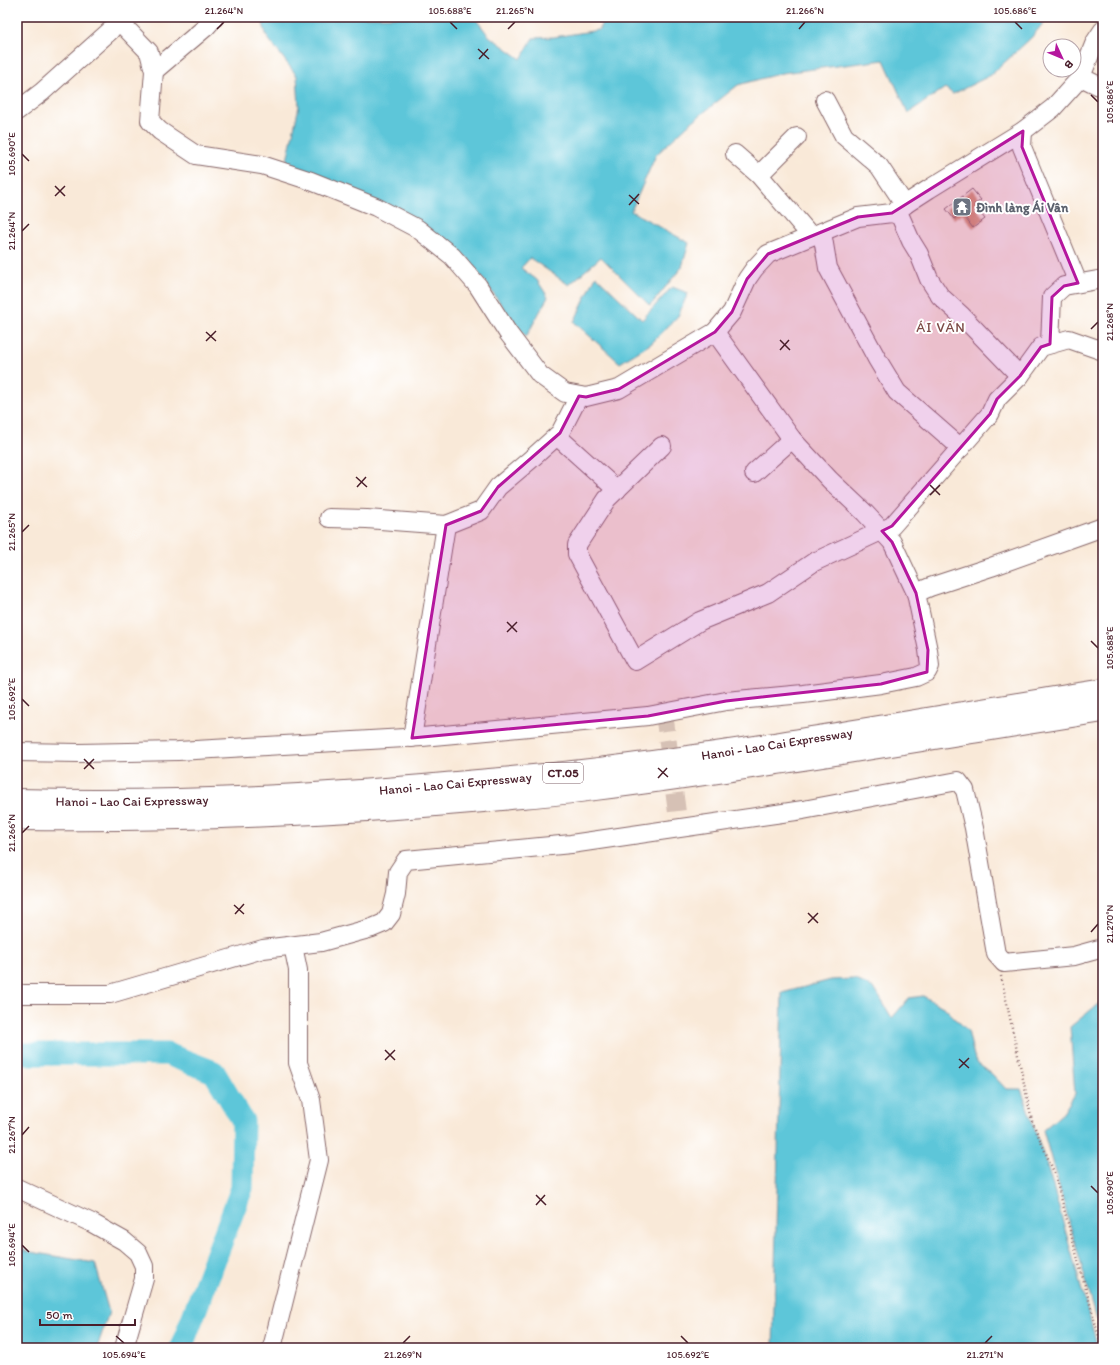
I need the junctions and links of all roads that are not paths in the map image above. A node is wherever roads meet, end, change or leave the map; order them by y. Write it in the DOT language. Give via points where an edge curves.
graph roads {
  1 [pos="215,17"];
  2 [pos="118,18"];
  3 [pos="1103,30"];
  4 [pos="154,71"];
  5 [pos="1082,74"];
  6 [pos="1080,78"];
  7 [pos="1082,78"];
  8 [pos="1103,88"];
  9 [pos="825,100"];
  10 [pos="17,111"];
  11 [pos="1023,131"];
  12 [pos="797,136"];
  13 [pos="735,154"];
  14 [pos="759,175"];
  15 [pos="898,209"];
  16 [pos="816,234"];
  17 [pos="1103,279"];
  18 [pos="1078,283"];
  19 [pos="715,332"];
  20 [pos="1050,344"];
  21 [pos="1103,351"];
  22 [pos="1020,376"];
  23 [pos="579,396"];
  24 [pos="557,436"];
  25 [pos="792,439"];
  26 [pos="662,446"];
  27 [pos="961,448"];
  28 [pos="754,473"];
  29 [pos="617,490"];
  30 [pos="329,518"];
  31 [pos="446,525"];
  32 [pos="1103,527"];
  33 [pos="882,531"];
  34 [pos="916,593"];
  35 [pos="1103,690"];
  36 [pos="1103,711"];
  37 [pos="412,738"];
  38 [pos="17,752"];
  39 [pos="17,800"];
  40 [pos="17,818"];
  41 [pos="293,946"];
  42 [pos="1103,948"];
  43 [pos="17,993"];
  44 [pos="17,1188"];
  45 [pos="124,1348"];
  46 [pos="272,1348"];
  1 -- 4 [label="street"];
  2 -- 4 [label="street" via="149,52"];
  2 -- 10 [label="street" via="110,31"];
  3 -- 5 [label="street" via="1095,42"];
  4 -- 23 [label="street" via="150,121 160,131 196,155 262,165 304,179 376,207 418,229 452,256 478,286 508,333 540,375 565,393"];
  6 -- 11 [label="street" via="1053,108"];
  7 -- 8 [label="street"];
  9 -- 15 [label="street" via="844,136 879,166"];
  11 -- 15 [label="street"];
  11 -- 18 [label="street" via="1022,147"];
  12 -- 14 [label="street"];
  13 -- 14 [label="street"];
  14 -- 16 [label="street"];
  15 -- 16 [label="street" via="858,218"];
  15 -- 22 [label="street" via="928,279 940,296"];
  16 -- 19 [label="street" via="768,254 747,279 732,312"];
  16 -- 27 [label="street" via="828,268 897,392"];
  17 -- 18 [label="street"];
  18 -- 20 [label="street" via="1064,286 1052,297"];
  19 -- 23 [label="street" via="619,389 586,397"];
  19 -- 25 [label="street"];
  20 -- 21 [label="street" via="1069,339"];
  20 -- 22 [label="street" via="1041,347"];
  22 -- 27 [label="street" via="997,400 990,414"];
  23 -- 24 [label="street"];
  24 -- 29 [label="street"];
  24 -- 31 [label="street" via="498,486 481,511"];
  25 -- 28 [label="street"];
  25 -- 33 [label="street"];
  26 -- 29 [label="street"];
  27 -- 33 [label="street" via="892,526"];
  29 -- 33 [label="street" via="607,500 577,545 577,554 635,661 700,621 768,593 814,562"];
  30 -- 31 [label="street"];
  31 -- 37 [label="street"];
  32 -- 34 [label="street"];
  33 -- 34 [label="street" via="892,542"];
  34 -- 37 [label="street" via="930,666 928,672 916,677 803,694 726,701 648,716"];
  35 -- 39 [label="highway, Hanoi - Lao Cai Expressway / CT.05" via="749,748 573,772 295,796 154,801"];
  36 -- 40 [label="highway, Hanoi - Lao Cai Expressway / CT.05" via="585,791 299,815 154,820"];
  37 -- 38 [label="street" via="178,751"];
  41 -- 42 [label="street" via="321,942 384,923 391,914 398,872 406,860 571,844 803,810 958,781 965,790 974,828 996,954 1004,963 1074,956"];
  41 -- 43 [label="street" via="262,949 110,994"];
  41 -- 46 [label="street" via="298,970 298,1063 311,1100 319,1160"];
  44 -- 45 [label="street" via="92,1223 124,1241 138,1253 144,1266 144,1278"];
}
